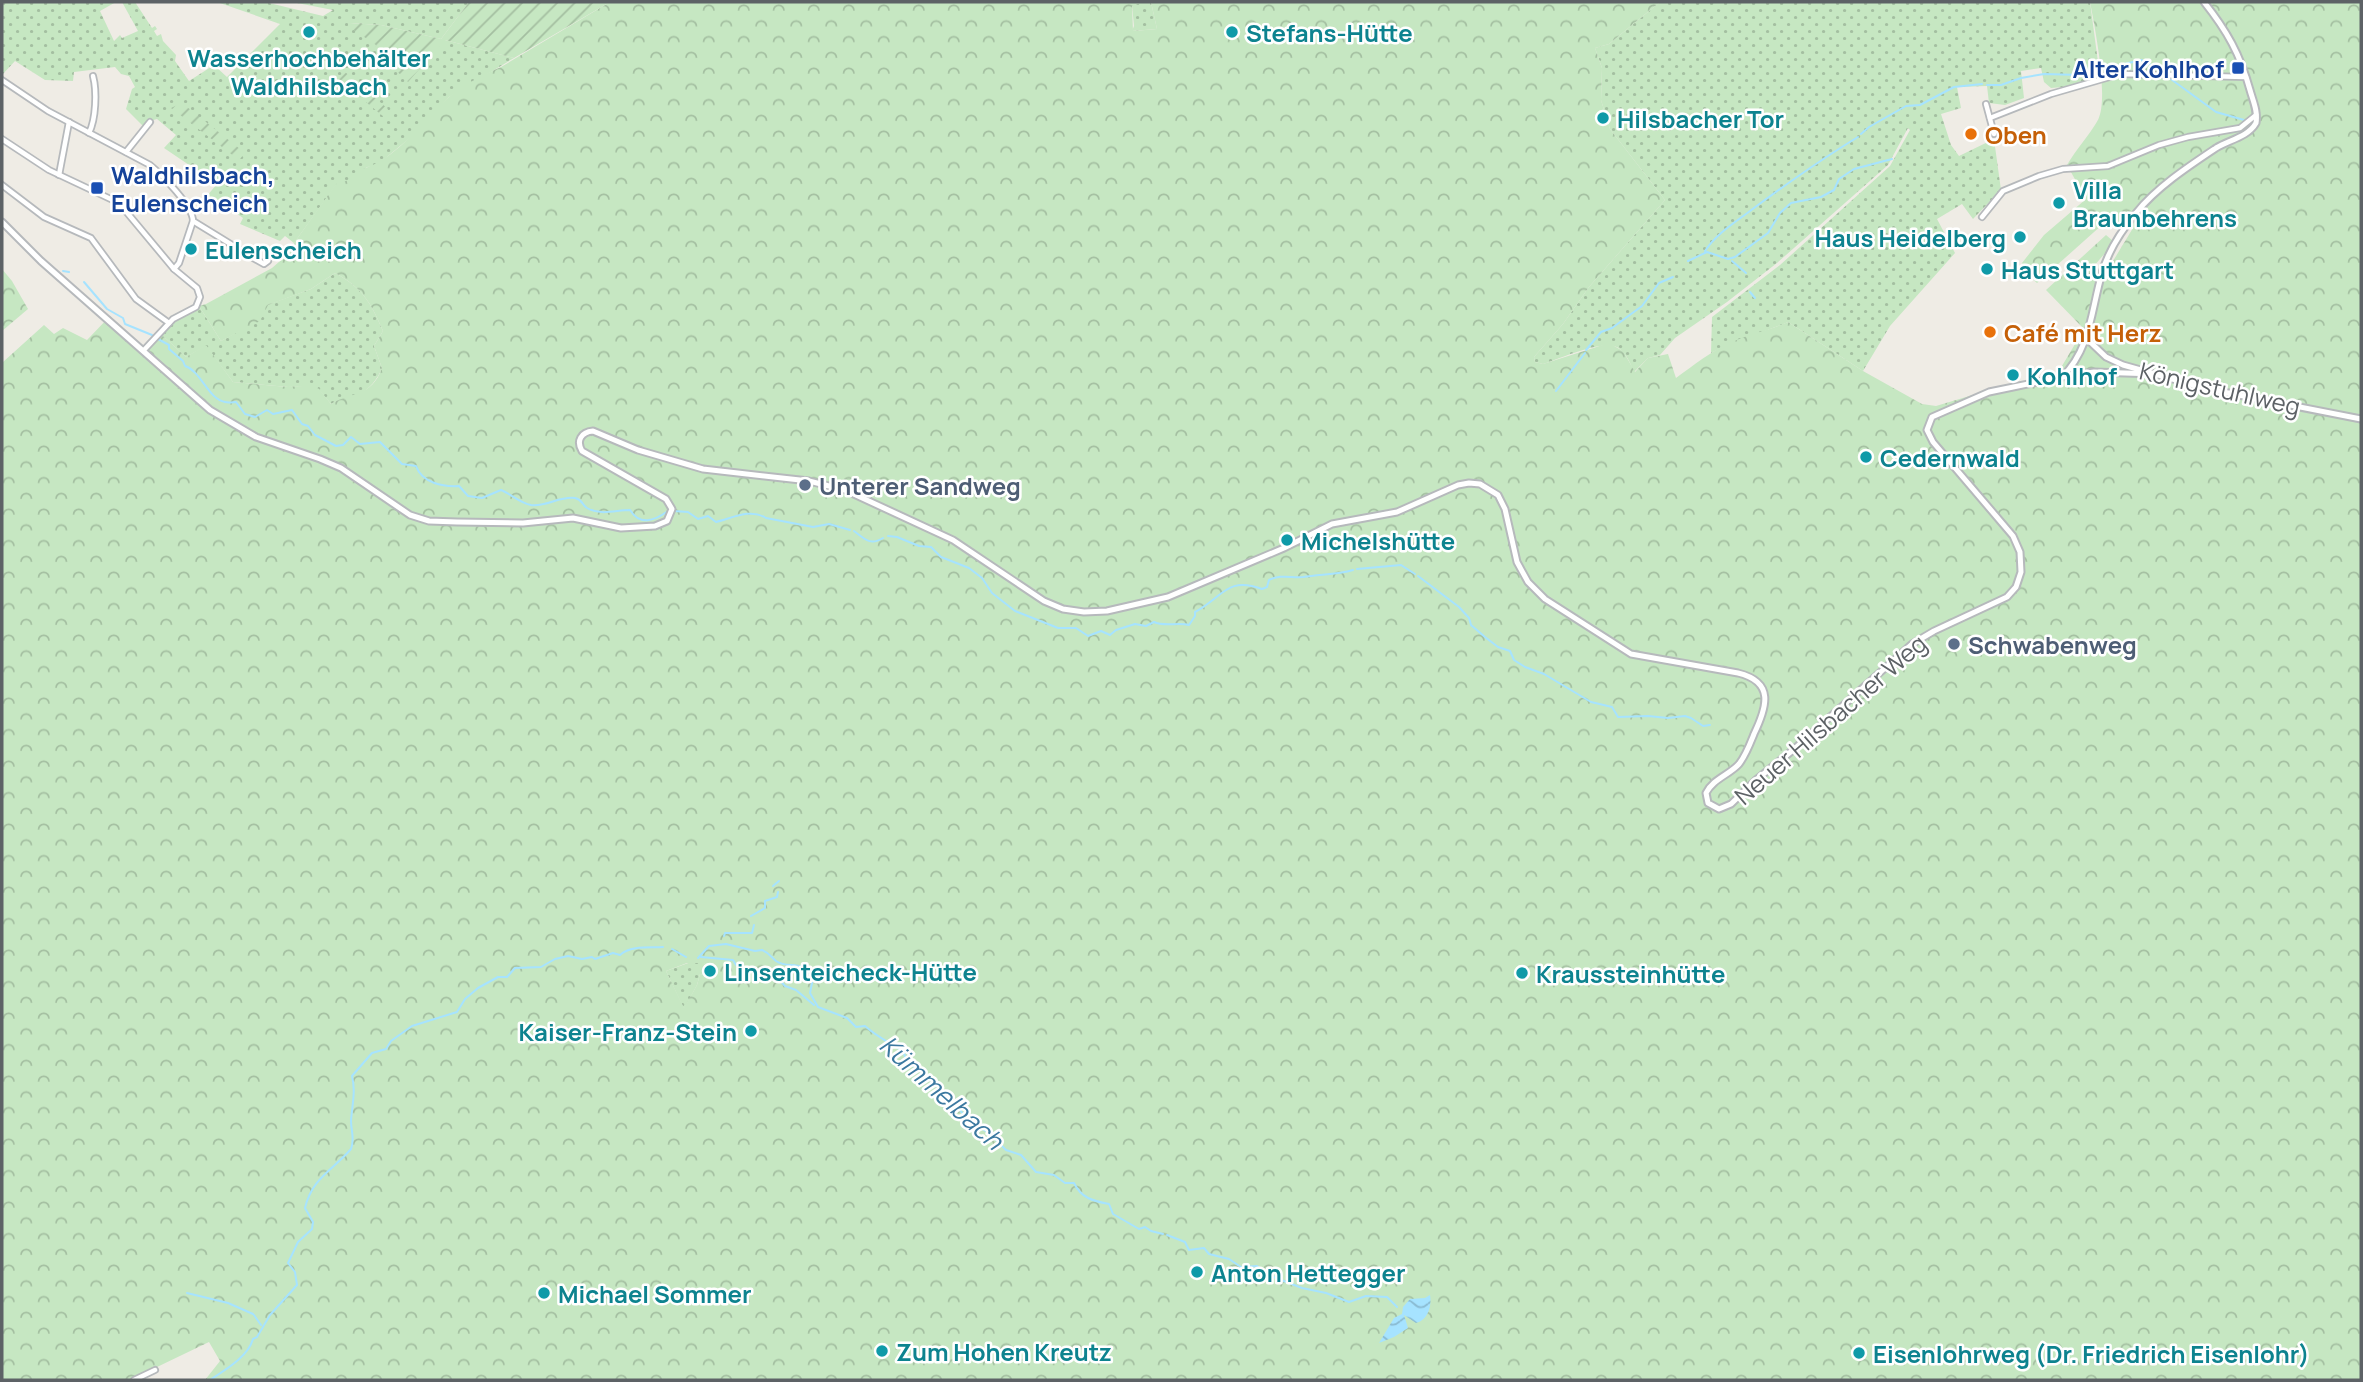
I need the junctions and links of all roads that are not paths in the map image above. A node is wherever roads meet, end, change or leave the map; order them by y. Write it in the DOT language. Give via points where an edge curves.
graph roads {
  1 [pos="2204,2"];
  2 [pos="93,76"];
  3 [pos="2246,77"];
  4 [pos="2,80"];
  5 [pos="1986,104"];
  6 [pos="2257,114"];
  7 [pos="1990,118"];
  8 [pos="69,122"];
  9 [pos="150,122"];
  10 [pos="89,133"];
  11 [pos="1994,134"];
  12 [pos="2,139"];
  13 [pos="126,152"];
  14 [pos="59,175"];
  15 [pos="2,185"];
  16 [pos="1982,217"];
  17 [pos="193,221"];
  18 [pos="2,222"];
  19 [pos="268,261"];
  20 [pos="174,269"];
  21 [pos="169,323"];
  22 [pos="2087,339"];
  23 [pos="144,351"];
  24 [pos="2156,374"];
  25 [pos="2062,377"];
  26 [pos="2361,419"];
  27 [pos="155,1370"];
  28 [pos="134,1380"];
  1 -- 3 [label="street" via="2236,49"];
  2 -- 10 [label="street"];
  3 -- 6 [label="street"];
  3 -- 7 [label="street" via="2124,74 2050,94"];
  4 -- 8 [label="street"];
  5 -- 7 [label="street"];
  6 -- 16 [label="street" via="2240,128 2159,145 2108,166 2039,176 2003,191"];
  6 -- 22 [label="street" via="2249,131 2184,171 2133,218 2104,268"];
  7 -- 11 [label="street"];
  8 -- 10 [label="street"];
  8 -- 14 [label="street"];
  9 -- 13 [label="street"];
  10 -- 13 [label="street"];
  12 -- 14 [label="street"];
  13 -- 17 [label="street" via="163,177 192,213"];
  14 -- 20 [label="street" via="121,205"];
  15 -- 21 [label="street" via="44,217 91,238 136,299"];
  17 -- 19 [label="street" via="264,264"];
  17 -- 20 [label="street"];
  18 -- 23 [label="street"];
  20 -- 21 [label="street" via="195,286 200,299 196,307"];
  21 -- 23 [label="street"];
  22 -- 24 [label="street, Königstuhlweg" via="2115,362"];
  22 -- 25 [label="street"];
  23 -- 25 [label="street, Neuer Hilsbacher Weg" via="229,423 334,465 424,520 523,523 573,518 621,528 667,522 672,509 666,499 582,451 580,437 593,431 703,469 845,490 953,540 1048,603 1080,612 1164,598 1332,524 1397,512 1458,485 1480,484 1501,500 1518,565 1545,599 1634,655 1738,673 1760,684 1764,711 1744,756 1706,791 1708,803 1719,809 1730,805 1912,644 2014,590 2020,577 2017,542 1936,445 1927,426 1937,414 1983,394"];
  24 -- 25 [label="street" via="2094,372"];
  24 -- 26 [label="street, Königstuhlweg" via="2208,389"];
  27 -- 28 [label="street"];
}
